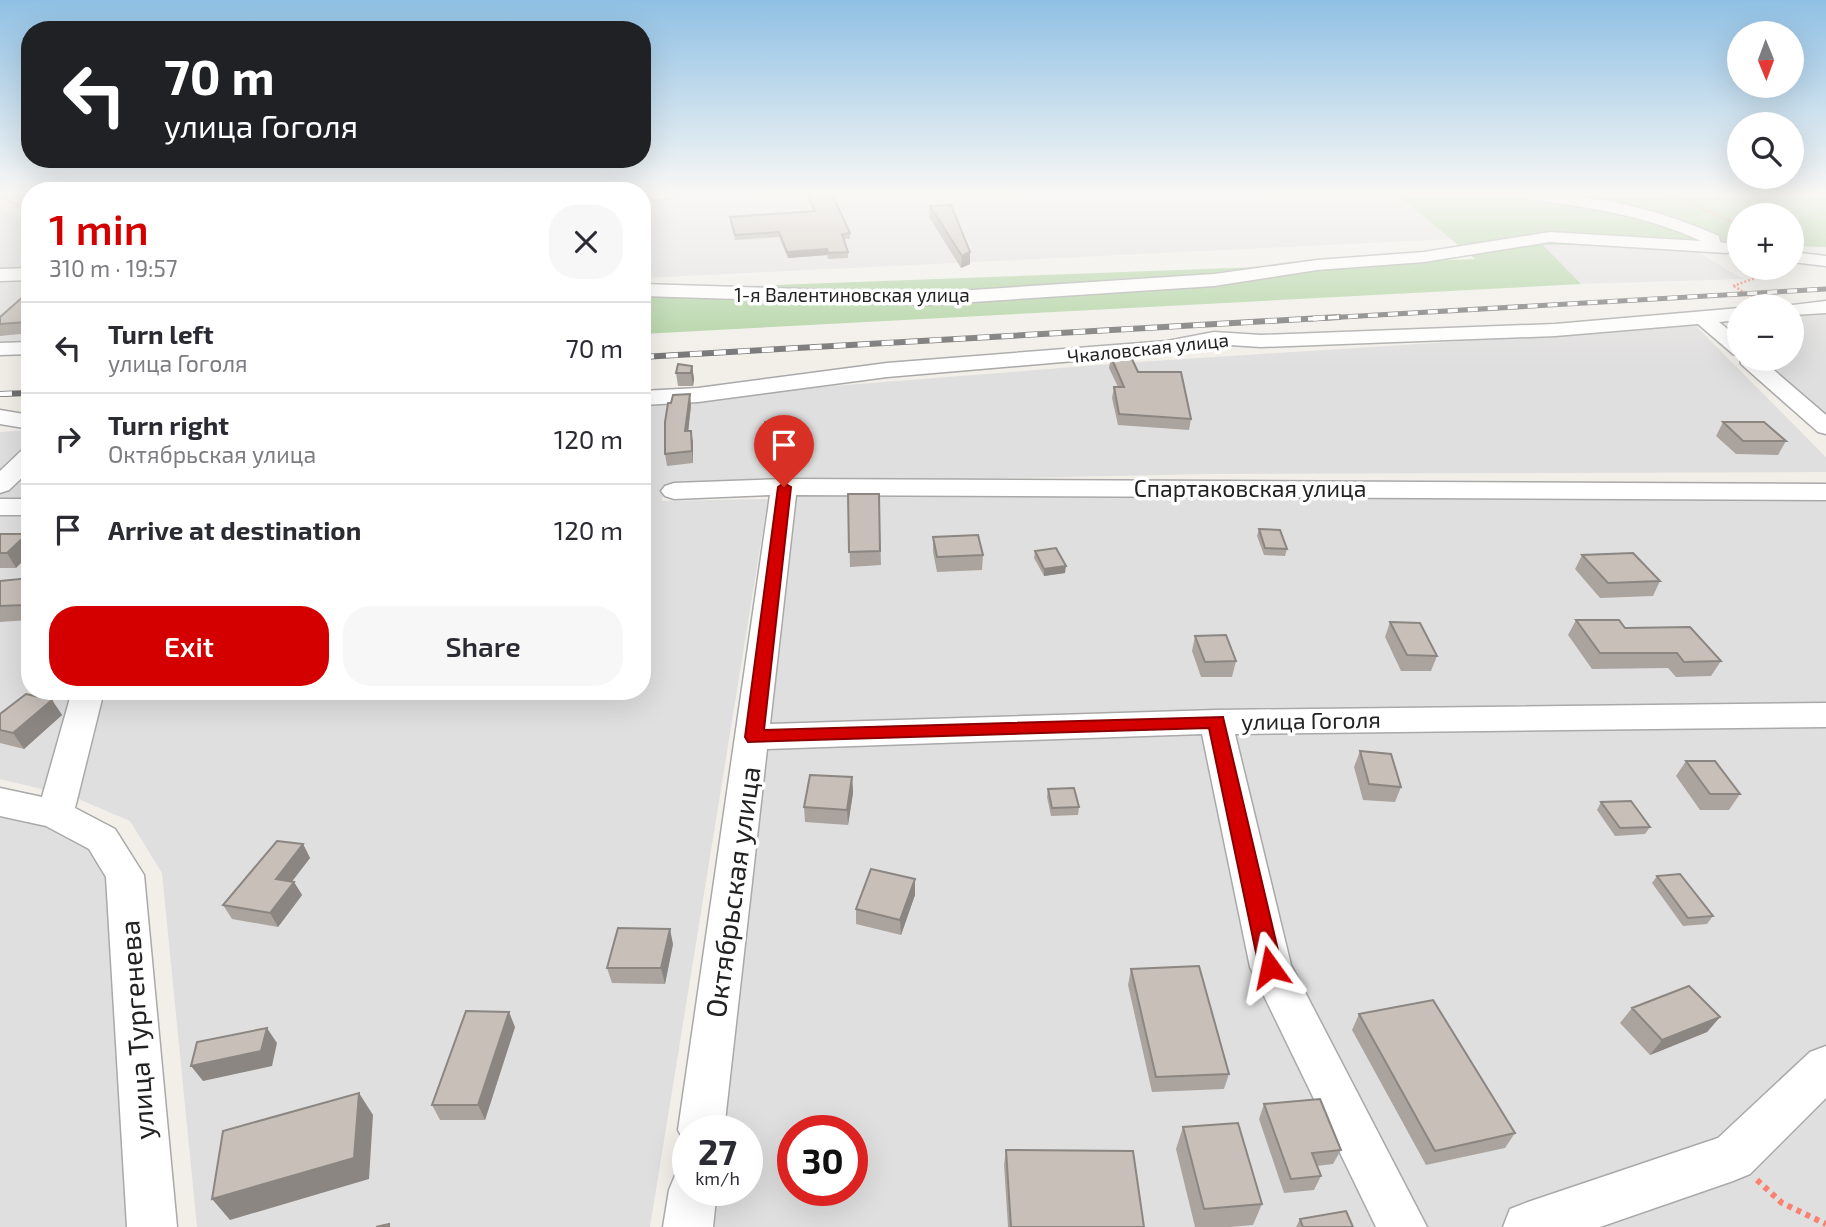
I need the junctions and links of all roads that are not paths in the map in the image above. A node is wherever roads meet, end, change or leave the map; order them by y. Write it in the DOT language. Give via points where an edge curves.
graph roads {
  1 [pos="1460,251"];
  2 [pos="1804,258"];
  3 [pos="1826,261"];
  4 [pos="21,274"];
  5 [pos="0,275"];
  6 [pos="651,291"];
  7 [pos="1826,307"];
  8 [pos="1804,308"];
  9 [pos="1727,315"];
  10 [pos="1703,318"];
  11 [pos="1727,339"];
  12 [pos="21,348"];
  13 [pos="0,349"];
  14 [pos="1763,371"];
  15 [pos="651,398"];
  16 [pos="0,417"];
  17 [pos="21,420"];
  18 [pos="1826,427"];
  19 [pos="21,465"];
  20 [pos="0,485"];
  21 [pos="784,487"];
  22 [pos="674,491"];
  23 [pos="1826,492"];
  24 [pos="0,507"];
  25 [pos="21,507"];
  26 [pos="86,700"];
  27 [pos="1826,715"];
  28 [pos="1216,722"];
  29 [pos="754,737"];
  30 [pos="0,802"];
  31 [pos="55,814"];
  32 [pos="1826,1067"];
  33 [pos="703,1115"];
  34 [pos="691,1206"];
  35 [pos="152,1227"];
  36 [pos="688,1227"];
  37 [pos="1402,1227"];
  38 [pos="1528,1227"];
  1 -- 6 [label="street, 1-я Валентиновская улица" via="1214,280 927,299"];
  2 -- 3 [label="street"];
  4 -- 5 [label="street"];
  7 -- 8 [label="street"];
  9 -- 10 [label="street, Чкаловская улица"];
  10 -- 11 [label="street"];
  10 -- 15 [label="street, Чкаловская улица" via="1555,330 1261,341 1214,338 1167,347 887,370"];
  12 -- 13 [label="street"];
  14 -- 18 [label="street"];
  16 -- 17 [label="street"];
  19 -- 20 [label="street"];
  21 -- 22 [label="street, Спартаковская улица"];
  21 -- 23 [label="street, Спартаковская улица"];
  21 -- 29 [label="street, Октябрьская улица"];
  24 -- 25 [label="street"];
  26 -- 31 [label="street"];
  27 -- 28 [label="street, улица Гоголя"];
  28 -- 29 [label="street, улица Гоголя"];
  28 -- 37 [label="street" via="1270,967"];
  29 -- 33 [label="street, Октябрьская улица"];
  30 -- 31 [label="street"];
  31 -- 35 [label="street, улица Тургенева" via="102,839 125,875"];
  32 -- 38 [label="street" via="1733,1157"];
  34 -- 36 [label="street"];
}
